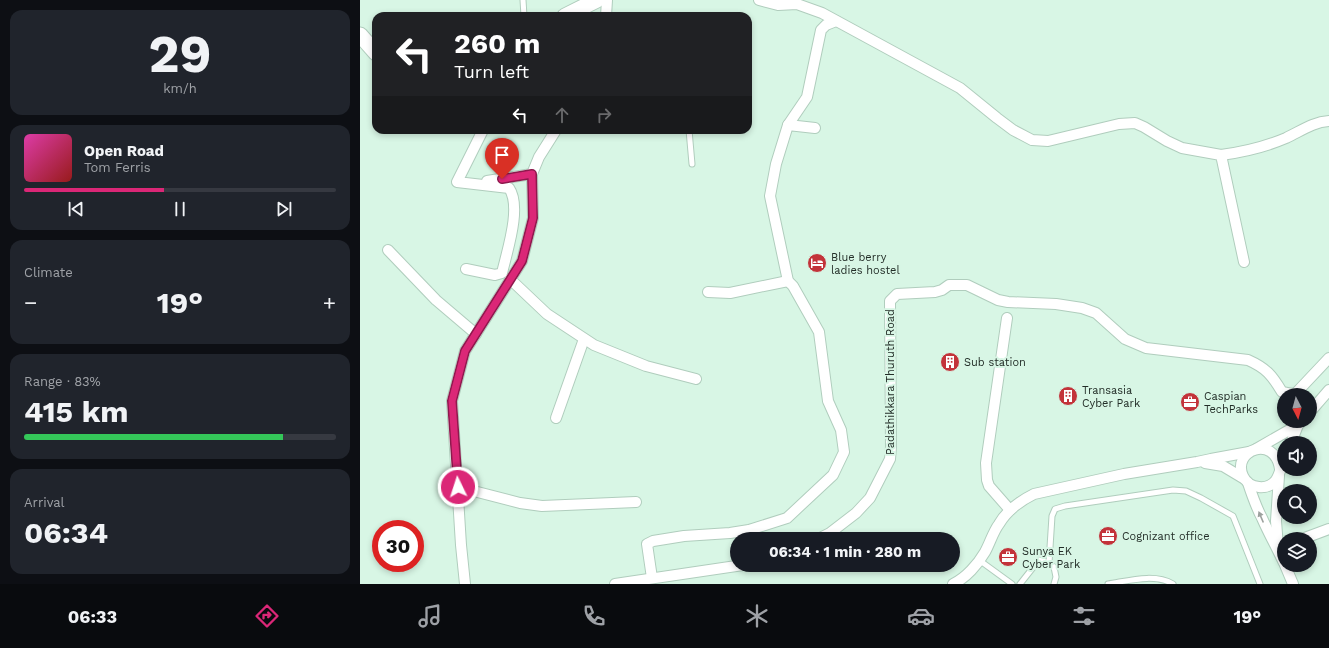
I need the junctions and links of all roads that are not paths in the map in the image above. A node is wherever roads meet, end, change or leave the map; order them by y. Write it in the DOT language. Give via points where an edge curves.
graph roads {
  1 [pos="523,0"];
  2 [pos="597,0"];
  3 [pos="607,0"];
  4 [pos="759,0"];
  5 [pos="524,12"];
  6 [pos="573,12"];
  7 [pos="606,12"];
  8 [pos="836,21"];
  9 [pos="360,35"];
  10 [pos="372,48"];
  11 [pos="1329,121"];
  12 [pos="788,125"];
  13 [pos="815,128"];
  14 [pos="481,134"];
  15 [pos="553,134"];
  16 [pos="689,134"];
  17 [pos="1221,154"];
  18 [pos="692,164"];
  19 [pos="532,174"];
  20 [pos="487,181"];
  21 [pos="388,250"];
  22 [pos="1244,262"];
  23 [pos="466,269"];
  24 [pos="510,279"];
  25 [pos="788,281"];
  26 [pos="708,292"];
  27 [pos="1007,318"];
  28 [pos="476,334"];
  29 [pos="584,338"];
  30 [pos="1329,358"];
  31 [pos="696,379"];
  32 [pos="1329,390"];
  33 [pos="1317,404"];
  34 [pos="556,418"];
  35 [pos="1291,428"];
  36 [pos="1252,450"];
  37 [pos="1277,457"];
  38 [pos="1197,462"];
  39 [pos="1278,476"];
  40 [pos="1280,476"];
  41 [pos="1246,480"];
  42 [pos="458,487"];
  43 [pos="636,502"];
  44 [pos="1010,510"];
  45 [pos="1329,529"];
  46 [pos="831,532"];
  47 [pos="1278,532"];
  48 [pos="1317,533"];
  49 [pos="1277,543"];
  50 [pos="979,560"];
  51 [pos="1049,563"];
  52 [pos="730,567"];
  53 [pos="1288,572"];
  54 [pos="652,578"];
  55 [pos="465,584"];
  56 [pos="615,584"];
  57 [pos="953,584"];
  58 [pos="1012,584"];
  59 [pos="1020,584"];
  60 [pos="1054,584"];
  61 [pos="1108,584"];
  62 [pos="1173,584"];
  63 [pos="1260,584"];
  64 [pos="1293,584"];
  1 -- 5 [label="lane"];
  2 -- 6 [label="main road"];
  3 -- 7 [label="street"];
  4 -- 8 [label="street" via="778,5 797,4"];
  8 -- 12 [label="street" via="821,30 807,97"];
  8 -- 17 [label="street" via="960,88 1013,130 1032,140 1048,141 1119,124 1135,123 1182,148"];
  9 -- 10 [label="main road"];
  11 -- 17 [label="street" via="1314,124 1262,147"];
  12 -- 13 [label="street"];
  12 -- 25 [label="street" via="776,164 770,196"];
  14 -- 23 [label="street" via="458,182 509,188 512,192 515,218 502,273 494,275"];
  15 -- 19 [label="street"];
  16 -- 18 [label="lane"];
  17 -- 22 [label="street"];
  19 -- 20 [label="street"];
  19 -- 24 [label="street" via="533,218 522,261"];
  21 -- 28 [label="street" via="436,300"];
  24 -- 28 [label="street"];
  24 -- 29 [label="street" via="547,314"];
  25 -- 26 [label="street" via="730,293"];
  25 -- 54 [label="street" via="819,332 828,401 841,430 844,452 833,475 787,518 749,530 684,536 647,544"];
  27 -- 44 [label="street" via="986,463 989,486"];
  28 -- 42 [label="street" via="465,351 452,401"];
  29 -- 31 [label="street" via="594,345 646,366"];
  29 -- 34 [label="street"];
  30 -- 46 [label="street, Padathikkara Thuruth Road" via="1296,393 1292,394 1282,392 1261,366 1248,360 1146,348 1125,339 1096,313 1082,308 1008,302 967,285 949,286 935,292 897,294 890,301 890,459 870,498 856,513"];
  32 -- 33 [label="street"];
  35 -- 36 [label="street"];
  36 -- 37 [label="street" via="1263,448"];
  36 -- 38 [label="street"];
  36 -- 41 [label="street" via="1241,464 1241,471"];
  38 -- 41 [label="street" via="1223,466"];
  38 -- 44 [label="street" via="1124,474 1034,494"];
  39 -- 41 [label="street" via="1275,482 1262,488 1254,487"];
  40 -- 47 [label="street" via="1276,521"];
  49 -- 41 [label="street, one-way" via="1271,538"];
  42 -- 43 [label="street" via="542,506"];
  42 -- 55 [label="street"];
  44 -- 50 [label="street" via="999,523"];
  45 -- 48 [label="street"];
  50 -- 57 [label="street"];
  50 -- 58 [label="lane"];
  51 -- 59 [label="lane" via="1039,560"];
  51 -- 60 [label="lane" via="1054,567"];
  51 -- 63 [label="lane" via="1052,516 1055,509 1173,490 1186,491 1233,516"];
  52 -- 54 [label="street"];
  53 -- 64 [label="street"];
  54 -- 56 [label="street"];
  61 -- 62 [label="lane" via="1146,578 1166,580"];
}
